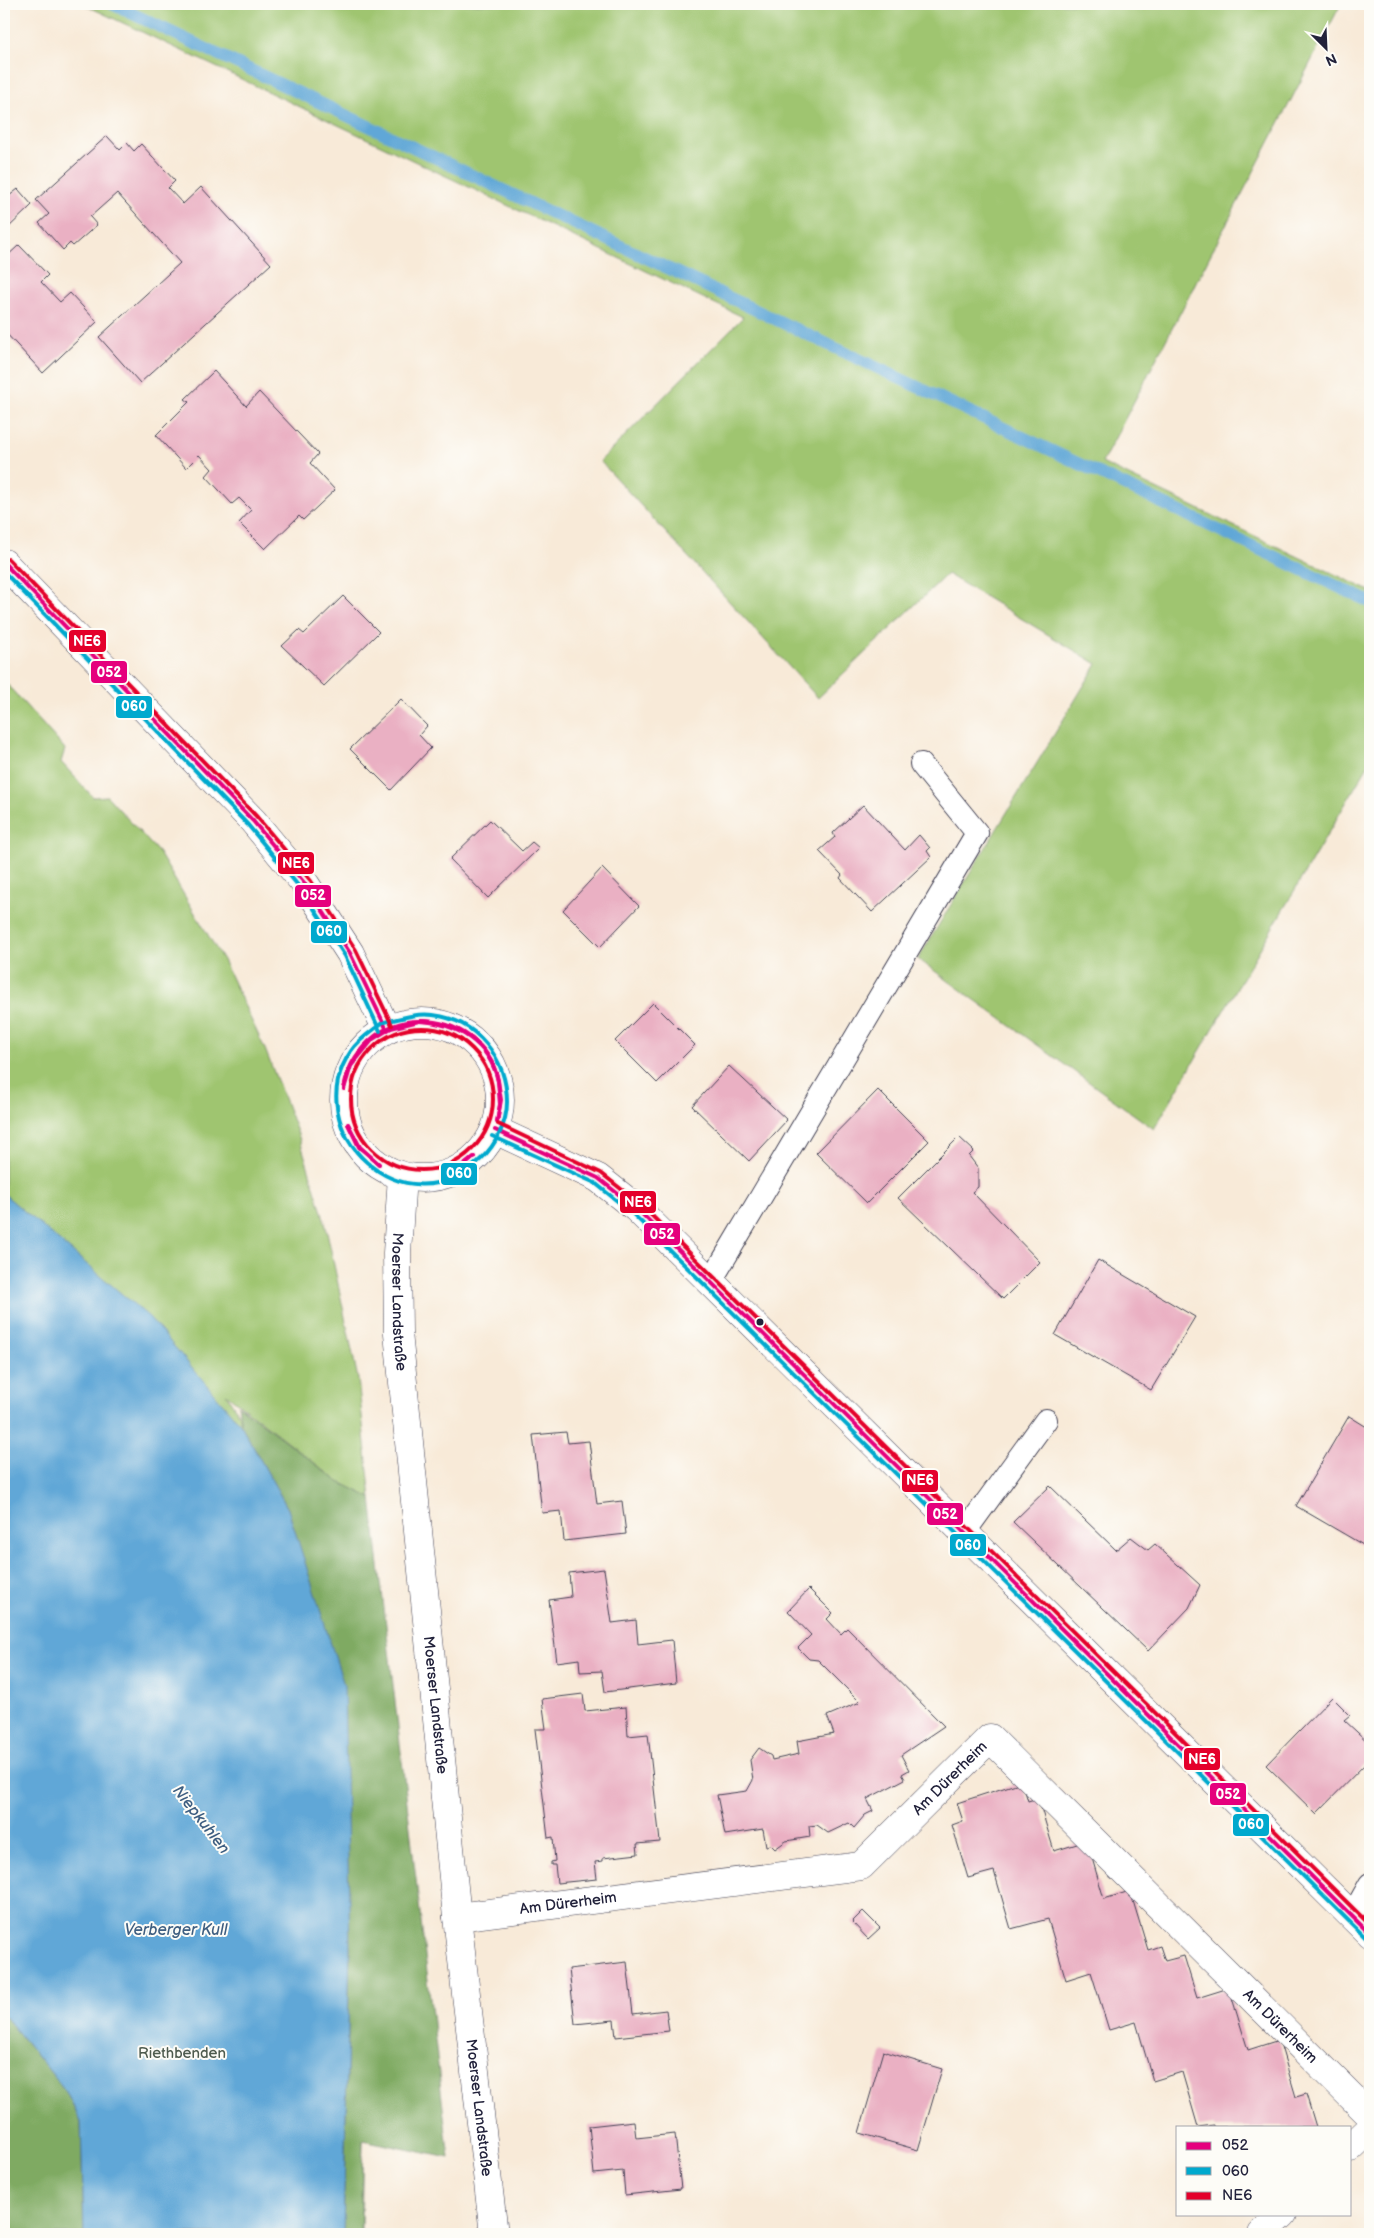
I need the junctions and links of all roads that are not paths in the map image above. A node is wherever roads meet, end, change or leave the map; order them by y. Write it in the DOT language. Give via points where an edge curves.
graph roads {
  1 [pos="4,563"];
  2 [pos="921,764"];
  3 [pos="386,1028"];
  4 [pos="495,1130"];
  5 [pos="402,1176"];
  6 [pos="711,1281"];
  7 [pos="1046,1420"];
  8 [pos="964,1533"];
  9 [pos="1370,1884"];
  10 [pos="457,1917"];
  11 [pos="1361,1925"];
  12 [pos="1370,2115"];
  13 [pos="1370,2129"];
  14 [pos="1352,2146"];
  15 [pos="1280,2216"];
  16 [pos="494,2234"];
  17 [pos="1262,2234"];
  1 -- 3 [label="main road" via="259,828 306,885 350,953"];
  2 -- 6 [label="lane" via="977,833"];
  3 -- 4 [label="main road" via="419,1020 451,1026 475,1040 493,1065 501,1098"];
  3 -- 5 [label="main road" via="359,1051 344,1081 344,1115 356,1144 377,1165"];
  4 -- 5 [label="main road" via="480,1154 454,1172 429,1178"];
  4 -- 6 [label="main road" via="598,1178 636,1208"];
  5 -- 10 [label="main road, Moerser Landstraße" via="397,1254 398,1333"];
  6 -- 8 [label="main road"];
  7 -- 8 [label="lane"];
  8 -- 11 [label="main road"];
  9 -- 11 [label="lane"];
  10 -- 12 [label="main road, Am Dürerheim" via="861,1866 990,1738"];
  10 -- 16 [label="main road, Moerser Landstraße"];
  13 -- 14 [label="main road"];
  15 -- 17 [label="main road"];
}
